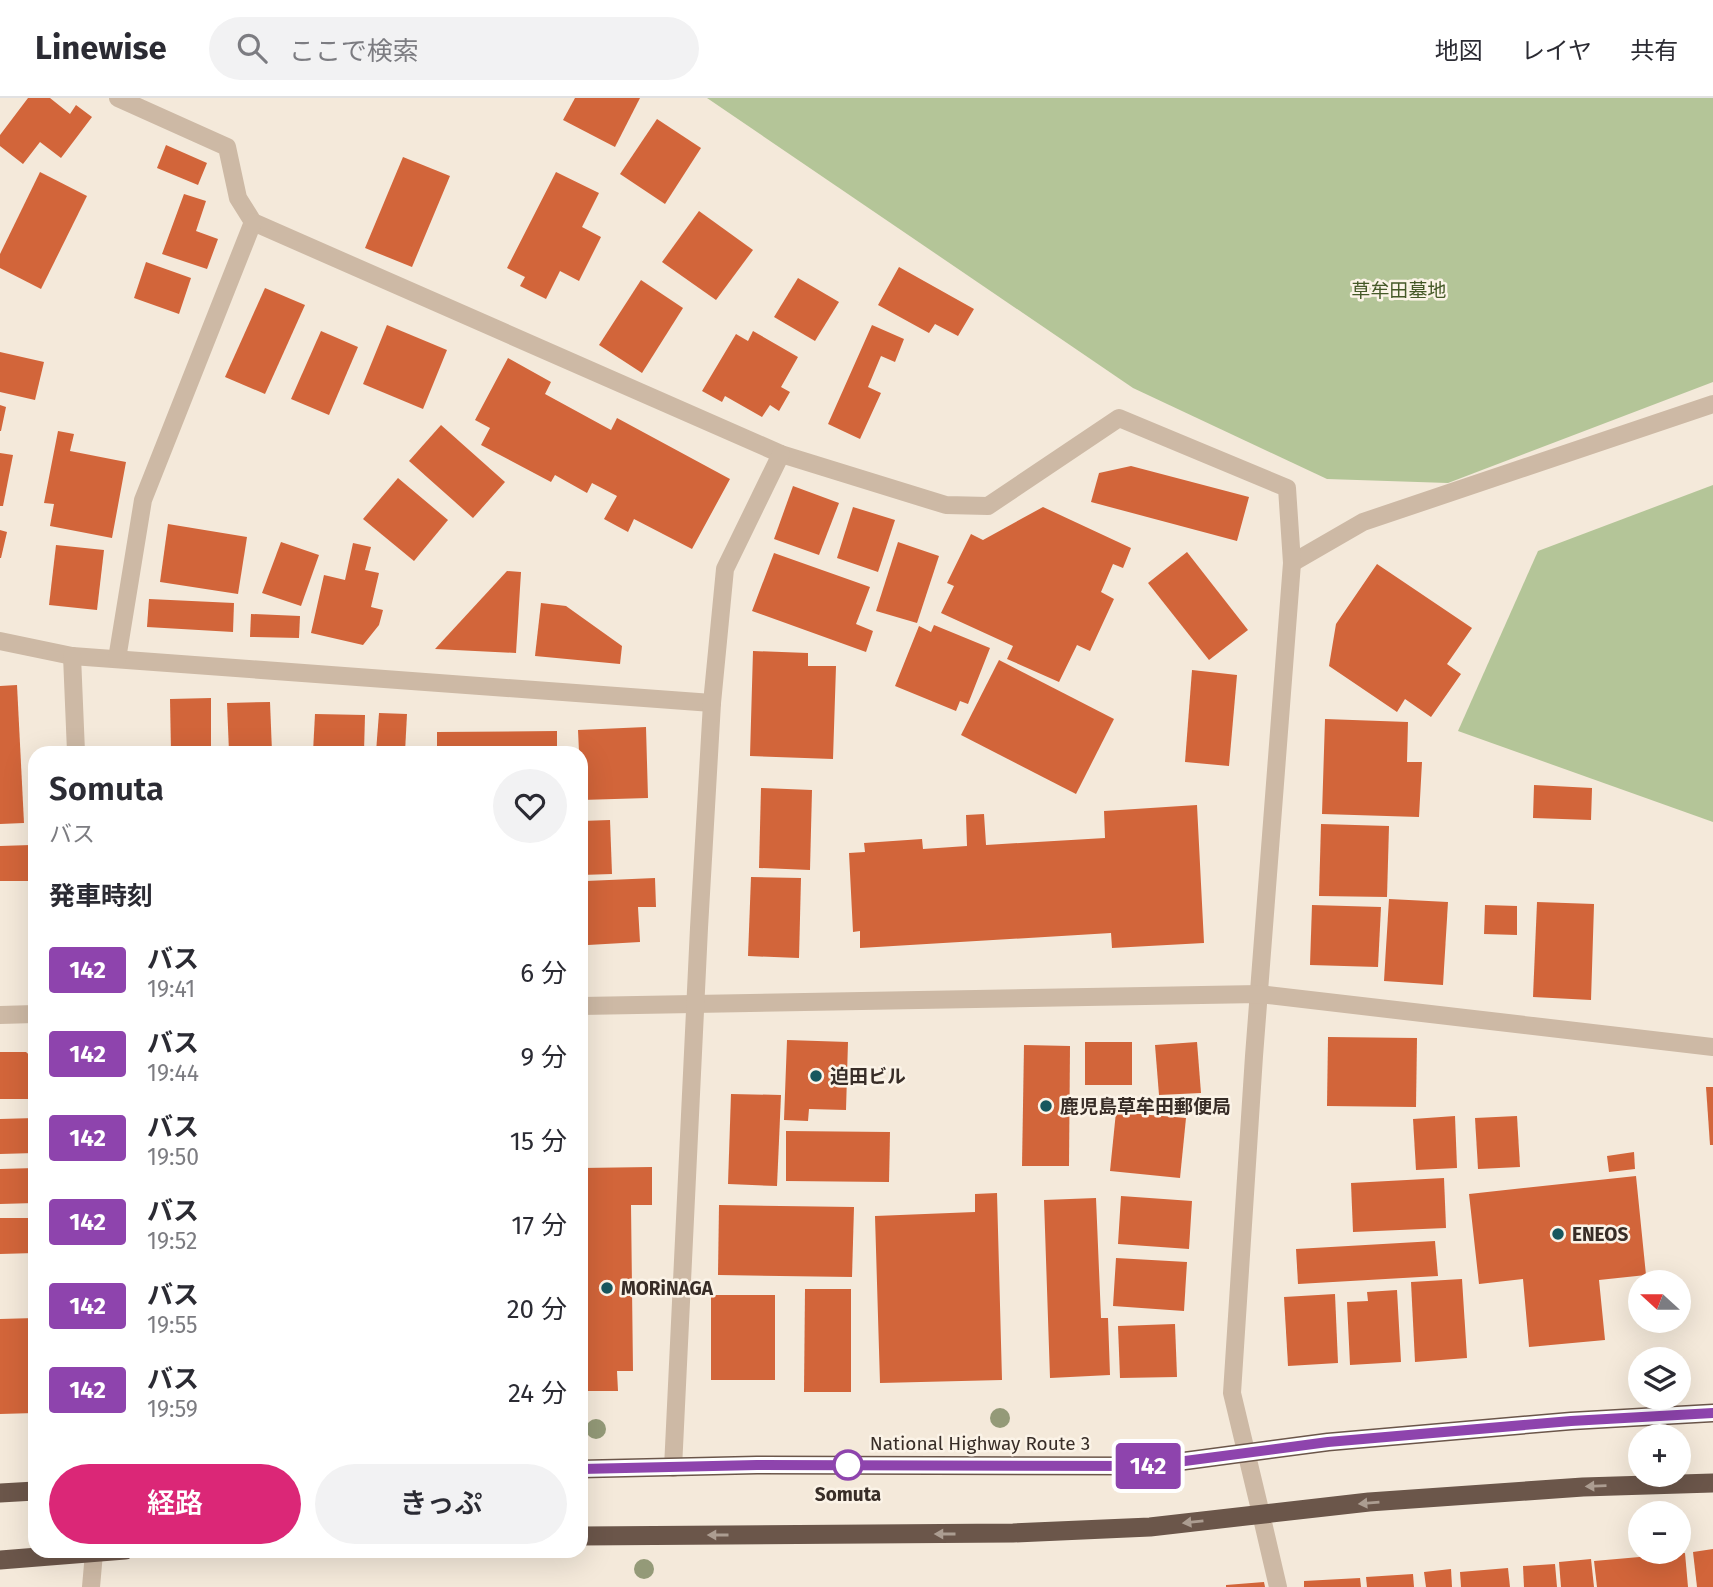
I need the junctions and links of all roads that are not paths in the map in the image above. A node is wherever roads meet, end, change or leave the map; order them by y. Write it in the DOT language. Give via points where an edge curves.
graph roads {
  1 [pos="118,98"];
  2 [pos="253,222"];
  3 [pos="1713,404"];
  4 [pos="781,454"];
  5 [pos="1292,564"];
  6 [pos="0,641"];
  7 [pos="72,656"];
  8 [pos="117,659"];
  9 [pos="712,703"];
  10 [pos="76,746"];
  11 [pos="1259,994"];
  12 [pos="695,1004"];
  13 [pos="588,1006"];
  14 [pos="28,1014"];
  15 [pos="0,1015"];
  16 [pos="1713,1047"];
  17 [pos="1713,1413"];
  18 [pos="1246,1451"];
  19 [pos="673,1468"];
  20 [pos="588,1469"];
  21 [pos="1713,1483"];
  22 [pos="28,1491"];
  23 [pos="0,1493"];
  24 [pos="1261,1514"];
  25 [pos="588,1536"];
  26 [pos="28,1558"];
  27 [pos="93,1558"];
  28 [pos="0,1560"];
  29 [pos="91,1587"];
  30 [pos="1278,1587"];
  1 -- 2 [label="street" via="227,147 238,198"];
  2 -- 4 [label="street"];
  2 -- 8 [label="street" via="143,500"];
  3 -- 5 [label="street" via="1363,522"];
  4 -- 5 [label="street" via="946,505 988,506 1119,418 1287,488"];
  4 -- 9 [label="street" via="725,569"];
  5 -- 11 [label="street"];
  6 -- 7 [label="street"];
  7 -- 8 [label="street"];
  7 -- 10 [label="street"];
  8 -- 9 [label="street"];
  9 -- 12 [label="street"];
  11 -- 12 [label="street"];
  11 -- 16 [label="street"];
  11 -- 18 [label="street" via="1232,1393"];
  12 -- 13 [label="street"];
  12 -- 19 [label="street"];
  14 -- 15 [label="street"];
  17 -- 18 [label="highway, National Highway Route 3" via="1571,1421"];
  18 -- 19 [label="highway, National Highway Route 3" via="1147,1466"];
  18 -- 24 [label="street"];
  19 -- 20 [label="highway, National Highway Route 3"];
  21 -- 24 [label="highway, one-way" via="1583,1487"];
  22 -- 23 [label="highway"];
  24 -- 25 [label="highway, one-way" via="1150,1527 1013,1533"];
  24 -- 30 [label="street"];
  26 -- 28 [label="highway"];
  27 -- 29 [label="street"];
}
